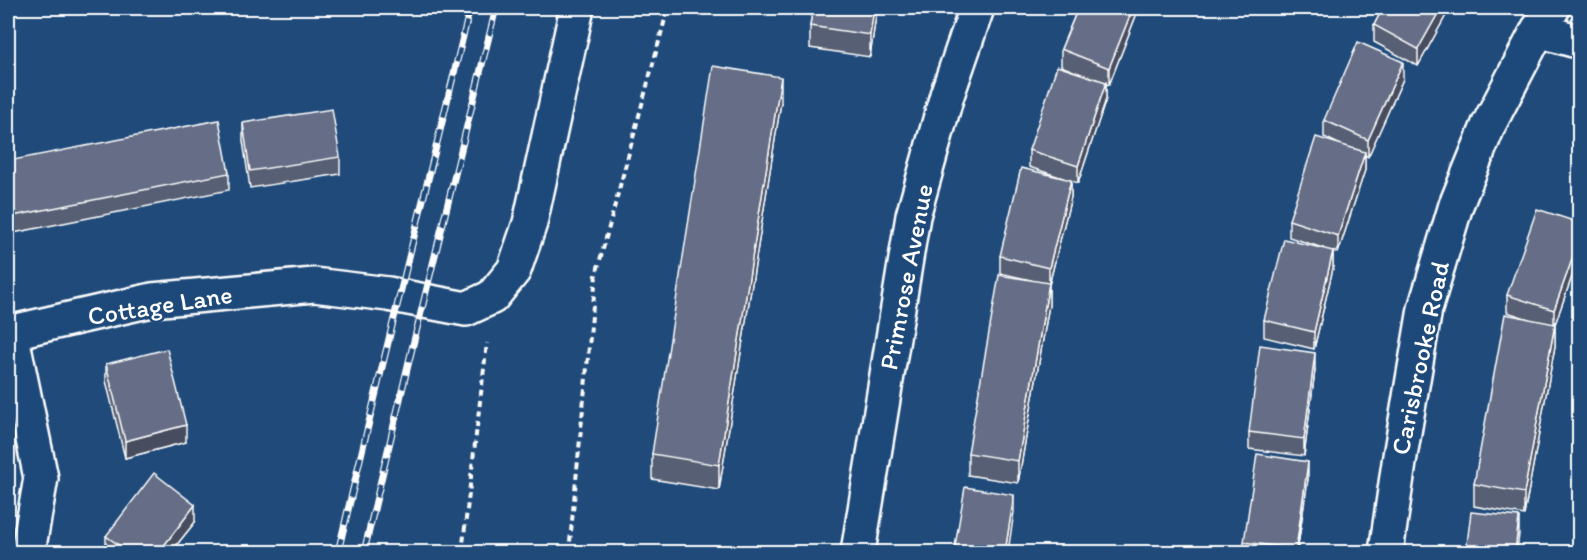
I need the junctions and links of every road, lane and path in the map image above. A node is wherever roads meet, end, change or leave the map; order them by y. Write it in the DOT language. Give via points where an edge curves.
graph roads {
  1 [pos="577,8"];
  2 [pos="668,8"];
  3 [pos="977,8"];
  4 [pos="1546,19"];
  5 [pos="1580,42"];
  6 [pos="492,297"];
  7 [pos="9,332"];
  8 [pos="28,552"];
  9 [pos="462,552"];
  10 [pos="569,552"];
  11 [pos="858,552"];
  12 [pos="1386,552"];
  1 -- 6 [label="street" via="530,223 514,270"];
  2 -- 10 [label="path" via="596,275"];
  3 -- 11 [label="street, Primrose Avenue" via="947,95 913,216"];
  4 -- 5 [label="street"];
  4 -- 12 [label="street, Carisbrooke Road" via="1489,124 1460,195 1425,309"];
  6 -- 7 [label="street, Cottage Lane" via="466,309 314,285 152,300"];
  6 -- 9 [label="path"];
  7 -- 8 [label="street" via="41,478"];
}
